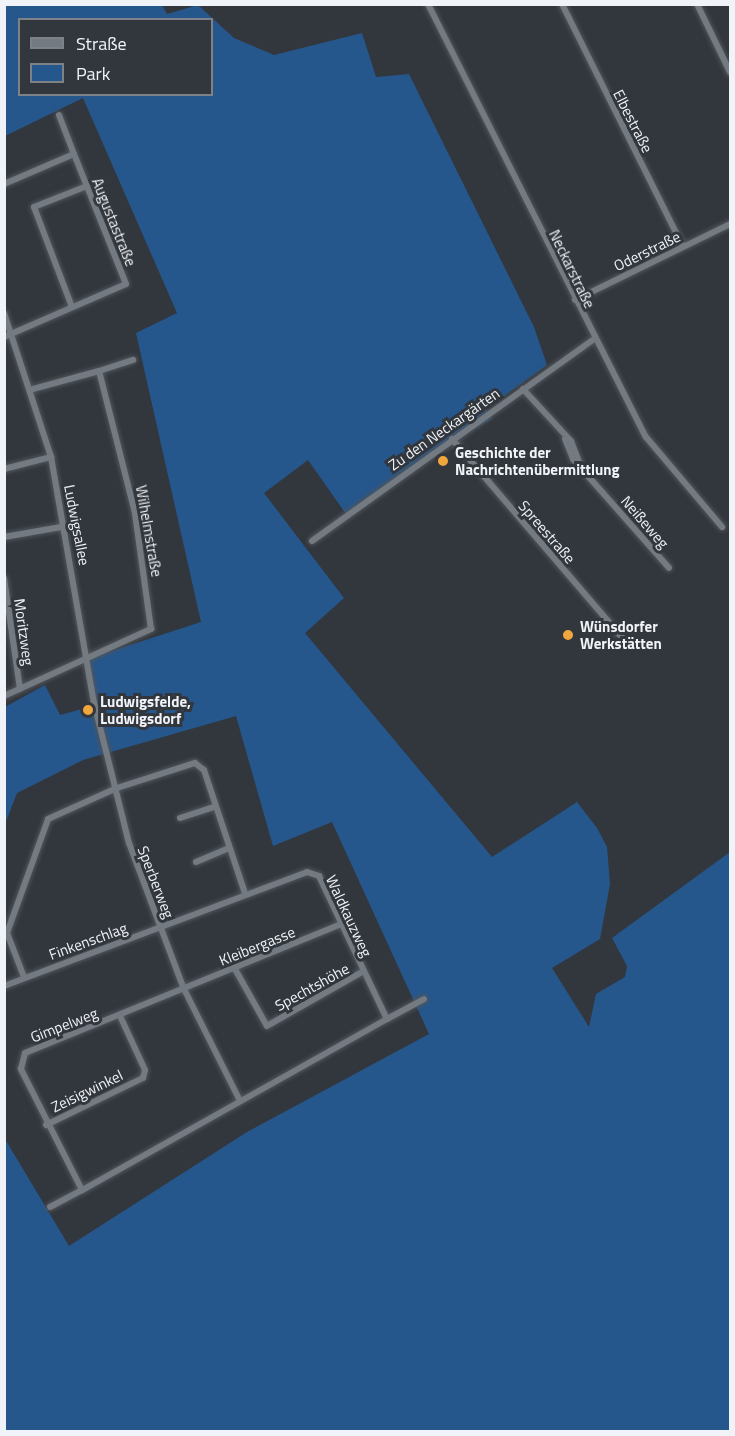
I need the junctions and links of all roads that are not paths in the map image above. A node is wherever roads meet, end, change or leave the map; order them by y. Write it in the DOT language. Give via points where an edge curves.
graph roads {
  1 [pos="428,4"];
  2 [pos="562,4"];
  3 [pos="697,4"];
  4 [pos="730,72"];
  5 [pos="59,115"];
  6 [pos="74,154"];
  7 [pos="4,184"];
  8 [pos="87,186"];
  9 [pos="730,224"];
  10 [pos="683,247"];
  11 [pos="575,300"];
  12 [pos="72,307"];
  13 [pos="4,313"];
  14 [pos="13,334"];
  15 [pos="4,337"];
  16 [pos="592,340"];
  17 [pos="133,360"];
  18 [pos="99,371"];
  19 [pos="33,389"];
  20 [pos="523,389"];
  21 [pos="452,439"];
  22 [pos="51,457"];
  23 [pos="4,469"];
  24 [pos="67,526"];
  25 [pos="722,528"];
  26 [pos="4,537"];
  27 [pos="312,541"];
  28 [pos="669,568"];
  29 [pos="4,578"];
  30 [pos="624,640"];
  31 [pos="87,658"];
  32 [pos="20,689"];
  33 [pos="4,696"];
  34 [pos="117,788"];
  35 [pos="214,807"];
  36 [pos="180,818"];
  37 [pos="227,849"];
  38 [pos="196,862"];
  39 [pos="245,893"];
  40 [pos="339,925"];
  41 [pos="160,927"];
  42 [pos="235,969"];
  43 [pos="362,972"];
  44 [pos="24,977"];
  45 [pos="4,986"];
  46 [pos="184,989"];
  47 [pos="424,999"];
  48 [pos="120,1016"];
  49 [pos="387,1019"];
  50 [pos="240,1101"];
  51 [pos="46,1125"];
  52 [pos="82,1190"];
  53 [pos="50,1207"];
  1 -- 11 [label="street, Neckarstraße"];
  2 -- 10 [label="street, Elbestraße"];
  3 -- 4 [label="street"];
  5 -- 6 [label="street, Augustastraße"];
  6 -- 7 [label="street"];
  6 -- 8 [label="street, Augustastraße"];
  8 -- 12 [label="street" via="34,207"];
  8 -- 12 [label="street, Augustastraße" via="126,284"];
  9 -- 10 [label="street, Oderstraße"];
  10 -- 11 [label="street, Oderstraße"];
  11 -- 16 [label="street, Neckarstraße"];
  12 -- 14 [label="street, Augustastraße"];
  13 -- 14 [label="street, Ludwigsallee"];
  14 -- 15 [label="street, Augustastraße"];
  14 -- 19 [label="street, Ludwigsallee"];
  16 -- 20 [label="street, Zu den Neckargärten"];
  16 -- 25 [label="street, Neckarstraße" via="646,437"];
  17 -- 18 [label="street"];
  18 -- 19 [label="street"];
  18 -- 31 [label="street, Wilhelmstraße" via="135,513 151,628"];
  19 -- 22 [label="street, Ludwigsallee"];
  20 -- 21 [label="street, Zu den Neckargärten"];
  20 -- 28 [label="street, Neißeweg" via="565,439 580,464"];
  21 -- 27 [label="street, Zu den Neckargärten"];
  21 -- 30 [label="street, Spreestraße"];
  22 -- 23 [label="street"];
  22 -- 24 [label="street, Ludwigsallee"];
  24 -- 26 [label="street"];
  24 -- 31 [label="street, Ludwigsallee"];
  29 -- 32 [label="street, Moritzweg"];
  31 -- 32 [label="street"];
  31 -- 34 [label="street, Sperberweg"];
  32 -- 33 [label="street"];
  34 -- 35 [label="street" via="195,763 204,770"];
  34 -- 41 [label="street, Sperberweg" via="129,843"];
  34 -- 44 [label="street" via="48,819 7,933"];
  35 -- 36 [label="street"];
  35 -- 37 [label="street"];
  37 -- 38 [label="street"];
  37 -- 39 [label="street"];
  39 -- 40 [label="street, Waldkauzweg" via="308,872 319,876"];
  39 -- 41 [label="street, Waldkauzweg"];
  40 -- 42 [label="street, Kleibergasse"];
  40 -- 43 [label="street, Waldkauzweg"];
  41 -- 44 [label="street, Finkenschlag"];
  41 -- 46 [label="street, Sperberweg"];
  42 -- 43 [label="street, Spechtshöhe" via="267,1026"];
  42 -- 46 [label="street, Kleibergasse"];
  43 -- 49 [label="street, Waldkauzweg"];
  44 -- 45 [label="street, Finkenschlag"];
  46 -- 48 [label="street, Gimpelweg"];
  46 -- 50 [label="street, Sperberweg"];
  47 -- 49 [label="street"];
  48 -- 51 [label="street, Zeisigwinkel" via="146,1070 143,1078"];
  48 -- 51 [label="street, Gimpelweg" via="25,1053 21,1069"];
  49 -- 50 [label="street"];
  50 -- 52 [label="street"];
  51 -- 52 [label="street, Gimpelweg"];
  52 -- 53 [label="street"];
}
